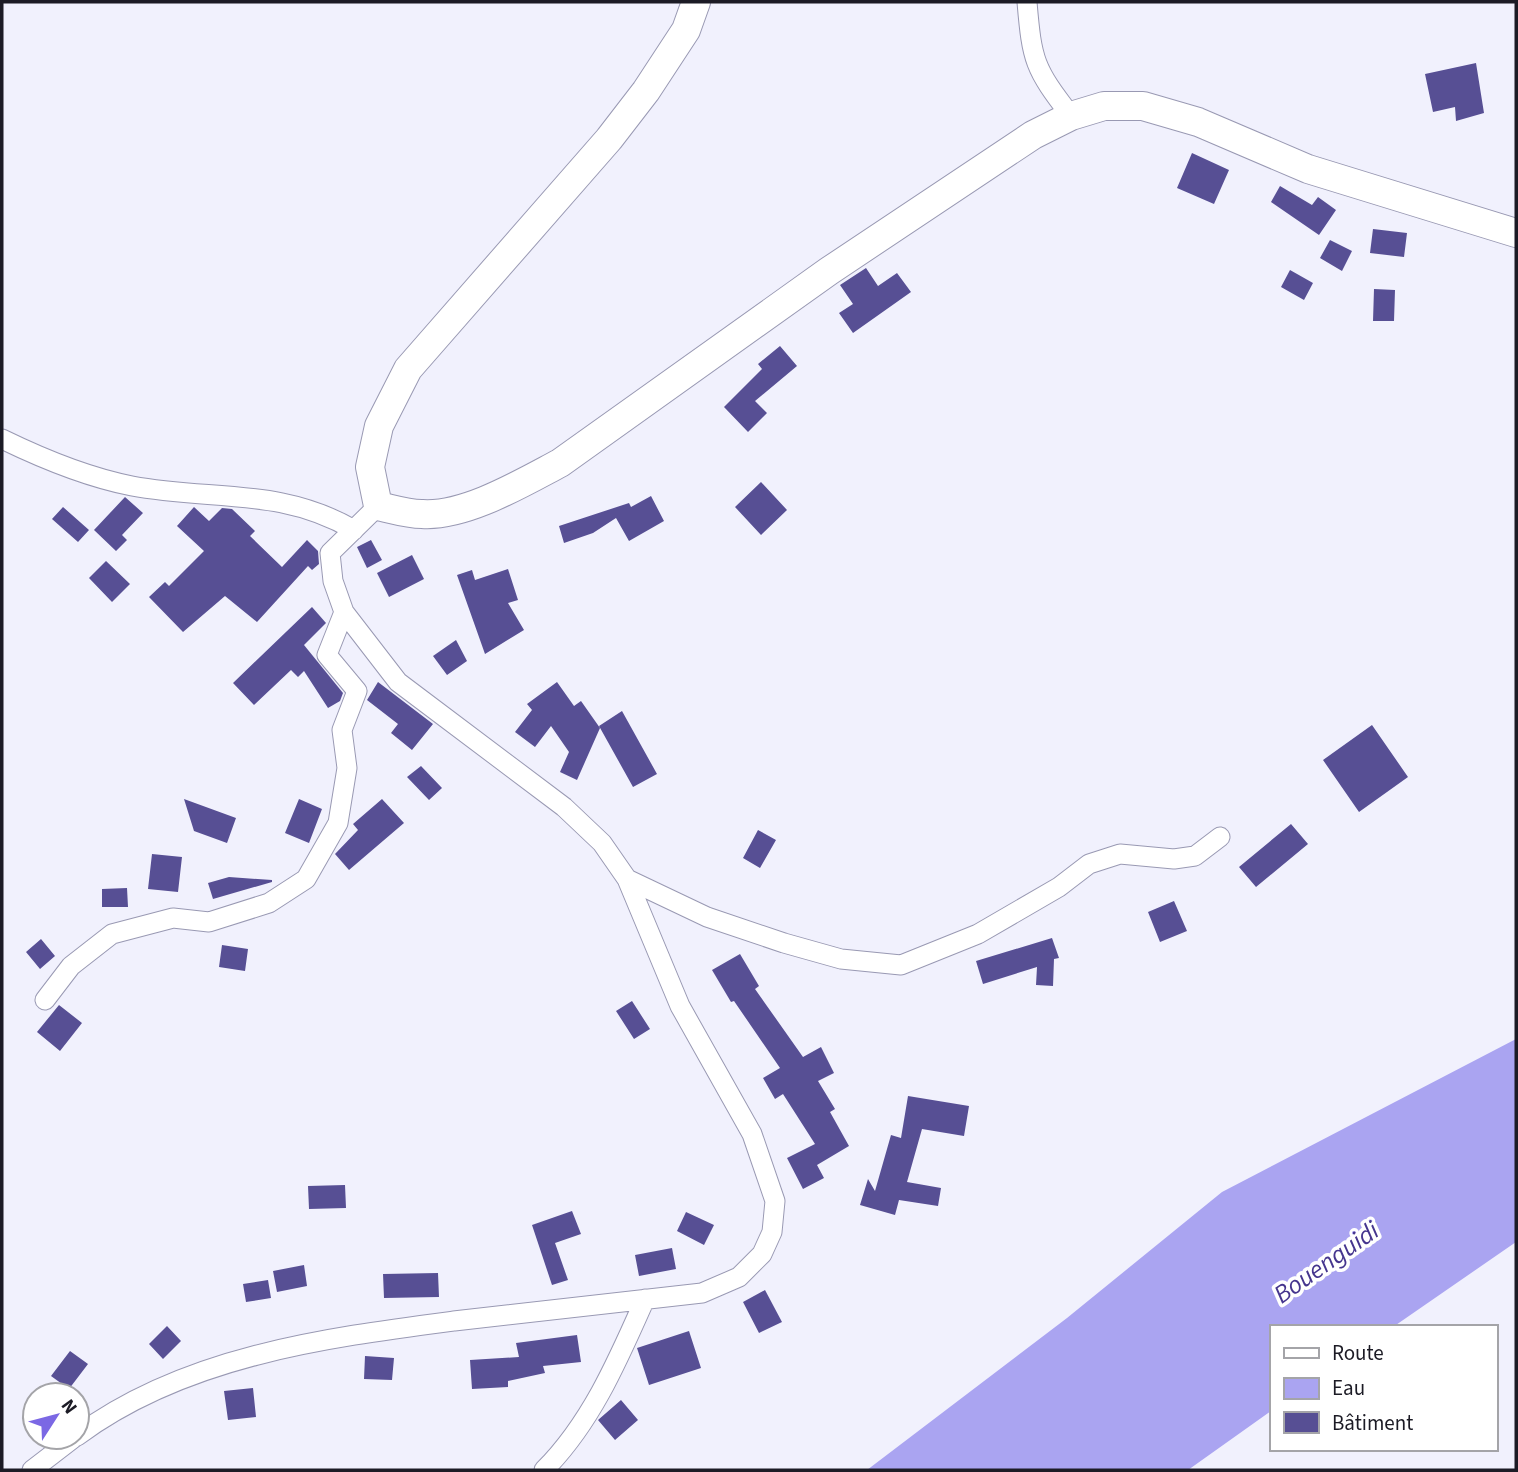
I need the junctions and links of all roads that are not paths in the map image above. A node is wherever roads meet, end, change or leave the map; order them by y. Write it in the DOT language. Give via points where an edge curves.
graph roads {
  1 [pos="696,2"];
  2 [pos="1027,2"];
  3 [pos="1071,116"];
  4 [pos="1516,233"];
  5 [pos="2,439"];
  6 [pos="378,506"];
  7 [pos="354,530"];
  8 [pos="344,612"];
  9 [pos="1220,837"];
  10 [pos="627,879"];
  11 [pos="45,1000"];
  12 [pos="645,1299"];
  13 [pos="91,1428"];
  14 [pos="57,1451"];
  15 [pos="32,1470"];
  16 [pos="544,1470"];
  1 -- 6 [label="main road" via="686,30 632,110 408,369 379,426 370,467"];
  2 -- 3 [label="street" via="1037,69"];
  3 -- 4 [label="main road" via="1104,106 1143,106 1198,122 1308,169"];
  3 -- 6 [label="main road" via="1033,135 829,271 560,463 460,508 423,515"];
  5 -- 7 [label="street" via="54,464 131,486 299,504"];
  6 -- 7 [label="street"];
  7 -- 8 [label="street" via="330,553 333,581"];
  8 -- 10 [label="street" via="398,682 564,807 602,843"];
  8 -- 11 [label="street" via="327,655 358,691 342,730 344,801 338,824 306,879 269,903 209,922 173,918 112,934 71,965"];
  9 -- 10 [label="street" via="1195,856 1174,859 1120,854 1089,863 1059,887 978,934 901,965 841,959 784,943 707,917"];
  10 -- 12 [label="street" via="680,1006 752,1134 775,1201 772,1232 762,1254 739,1277 702,1293"];
  12 -- 13 [label="street" via="376,1331 232,1361 180,1379"];
  12 -- 16 [label="street" via="614,1371"];
  14 -- 15 [label="street"];
}
